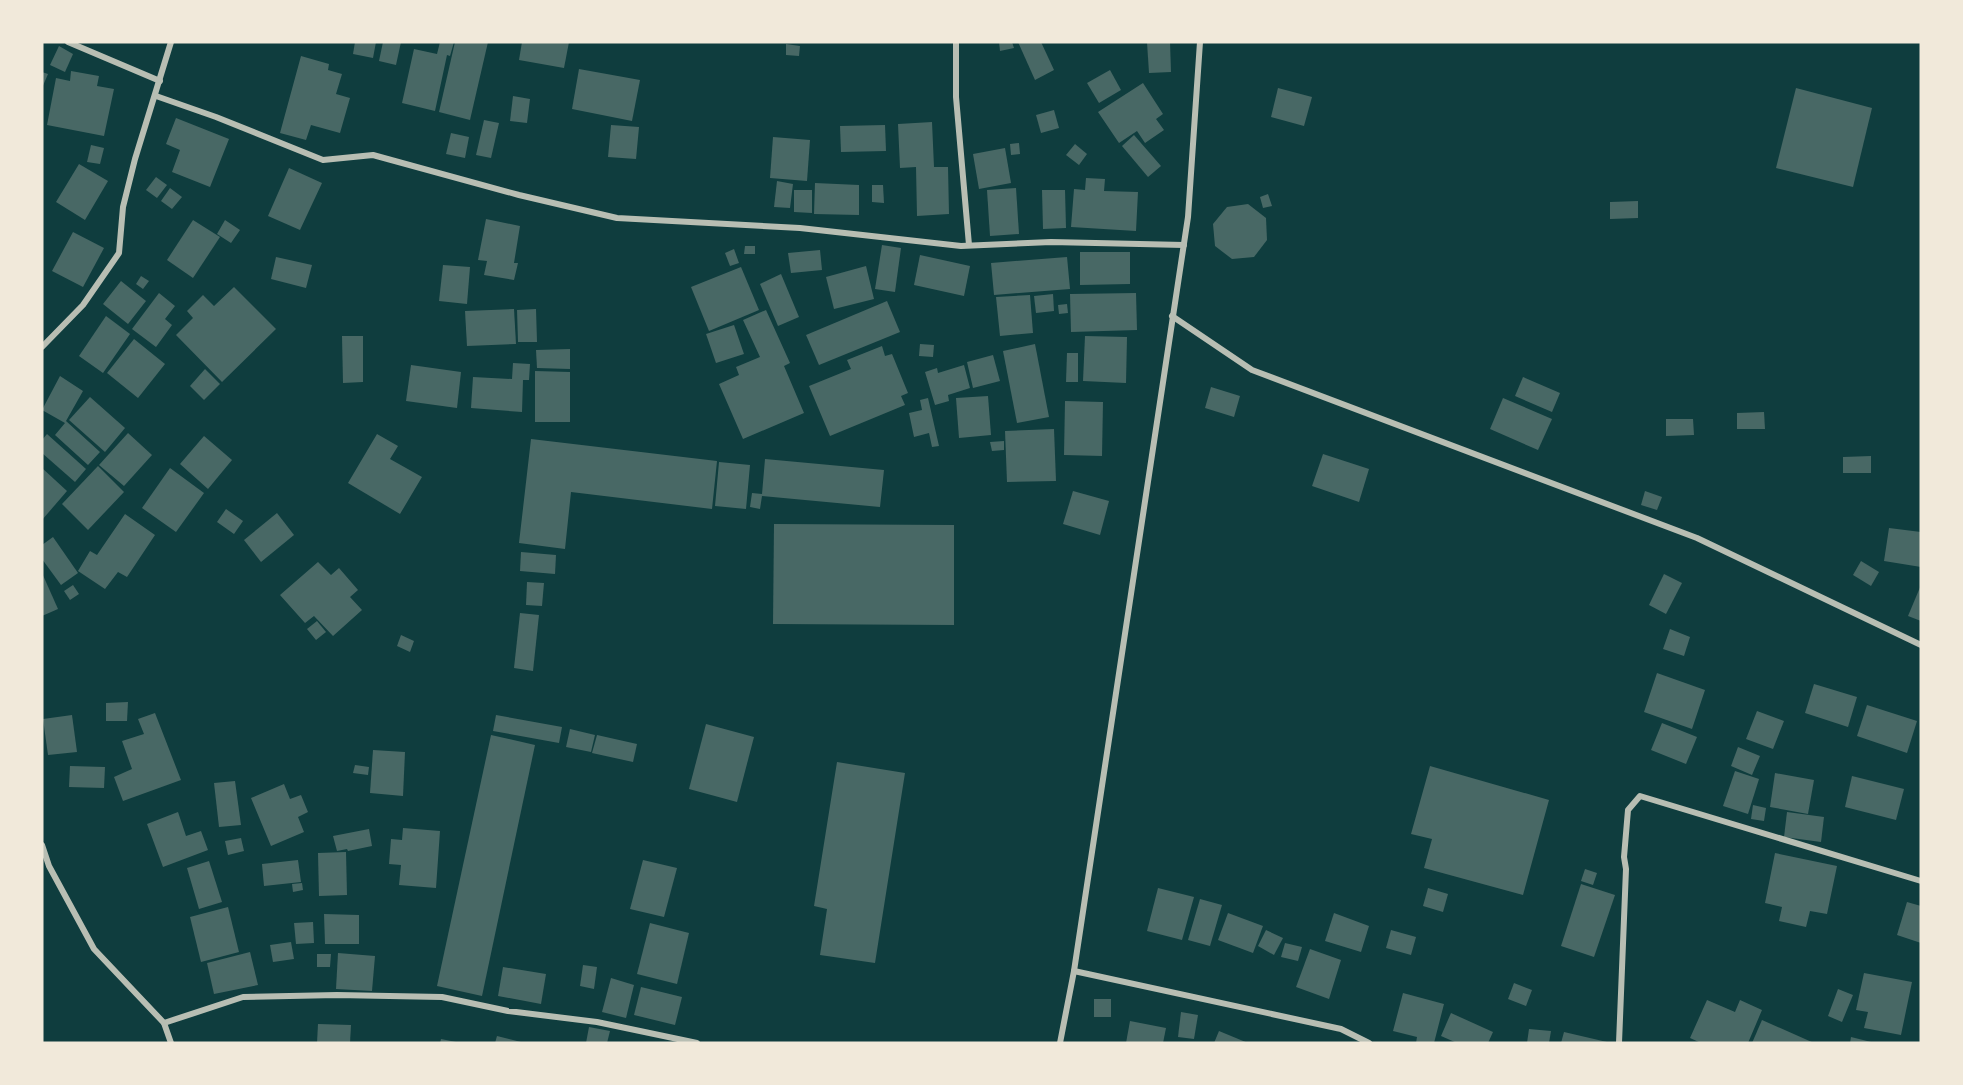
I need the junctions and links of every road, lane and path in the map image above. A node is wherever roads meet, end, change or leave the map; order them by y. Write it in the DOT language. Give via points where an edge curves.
graph roads {
  1 [pos="68,42"];
  2 [pos="171,42"];
  3 [pos="956,42"];
  4 [pos="1200,42"];
  5 [pos="160,81"];
  6 [pos="156,96"];
  7 [pos="1184,244"];
  8 [pos="969,245"];
  9 [pos="1172,316"];
  10 [pos="42,346"];
  11 [pos="1921,645"];
  12 [pos="42,845"];
  13 [pos="1921,881"];
  14 [pos="1074,971"];
  15 [pos="164,1023"];
  16 [pos="171,1043"];
  17 [pos="697,1043"];
  18 [pos="1060,1043"];
  19 [pos="1369,1043"];
  20 [pos="1619,1043"];
  1 -- 5 [label="street"];
  2 -- 5 [label="street"];
  3 -- 8 [label="street" via="956,97"];
  4 -- 7 [label="street"];
  5 -- 6 [label="street"];
  6 -- 8 [label="street" via="323,160 373,155 617,218 800,228"];
  6 -- 10 [label="street" via="123,207 119,253 83,305"];
  7 -- 8 [label="street"];
  7 -- 9 [label="street"];
  9 -- 11 [label="street" via="1252,370 1697,538"];
  9 -- 14 [label="street"];
  12 -- 15 [label="street" via="49,866 94,949"];
  13 -- 20 [label="street" via="1640,796 1628,810 1624,857"];
  14 -- 18 [label="street"];
  14 -- 19 [label="street" via="1341,1029"];
  15 -- 16 [label="street"];
  15 -- 17 [label="street" via="243,997 442,997"];
}
